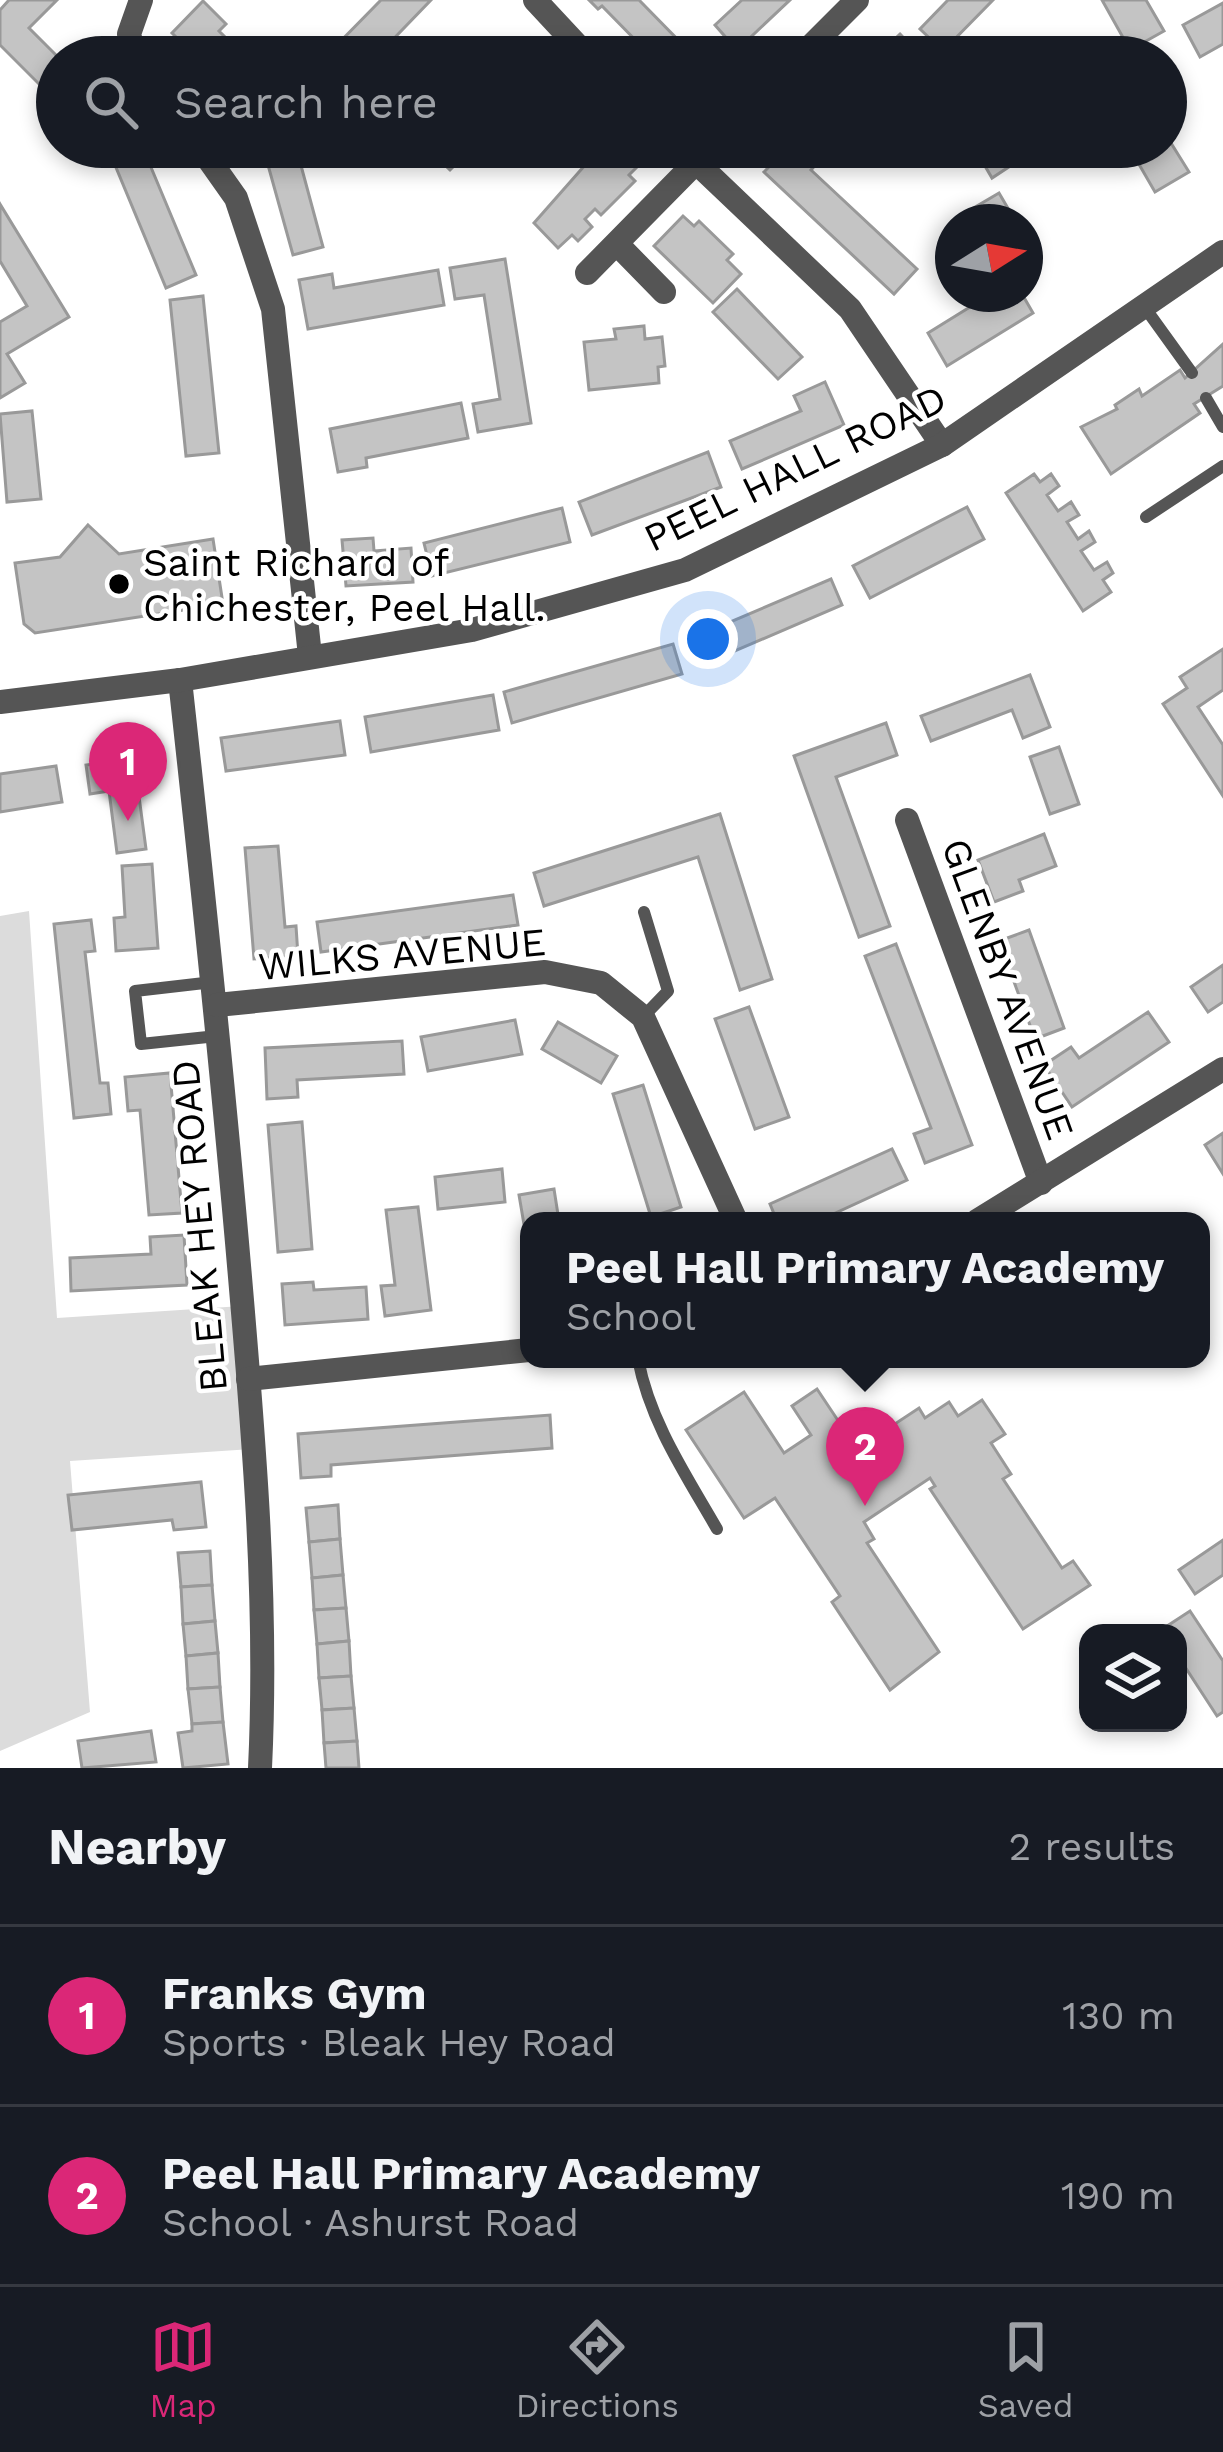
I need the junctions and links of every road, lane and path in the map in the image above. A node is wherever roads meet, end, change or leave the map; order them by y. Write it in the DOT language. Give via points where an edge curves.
graph roads {
  1 [pos="141,0"];
  2 [pos="535,0"];
  3 [pos="857,0"];
  4 [pos="130,36"];
  5 [pos="568,36"];
  6 [pos="821,36"];
  7 [pos="215,168"];
  8 [pos="682,168"];
  9 [pos="712,168"];
  10 [pos="616,244"];
  11 [pos="1223,252"];
  12 [pos="587,273"];
  13 [pos="664,292"];
  14 [pos="1142,304"];
  15 [pos="1192,373"];
  16 [pos="1205,398"];
  17 [pos="1223,427"];
  18 [pos="942,445"];
  19 [pos="1223,466"];
  20 [pos="1146,517"];
  21 [pos="310,656"];
  22 [pos="180,680"];
  23 [pos="0,702"];
  24 [pos="907,820"];
  25 [pos="644,912"];
  26 [pos="215,993"];
  27 [pos="643,1017"];
  28 [pos="219,1036"];
  29 [pos="1223,1069"];
  30 [pos="1041,1183"];
  31 [pos="732,1212"];
  32 [pos="992,1212"];
  33 [pos="520,1351"];
  34 [pos="640,1368"];
  35 [pos="248,1378"];
  36 [pos="718,1529"];
  37 [pos="260,1768"];
  1 -- 4 [label="street"];
  2 -- 5 [label="street"];
  3 -- 6 [label="street"];
  7 -- 21 [label="street" via="236,198 273,309"];
  8 -- 10 [label="street"];
  9 -- 18 [label="street" via="850,310"];
  10 -- 12 [label="street"];
  10 -- 13 [label="street"];
  11 -- 14 [label="street, PEEL HALL ROAD"];
  14 -- 15 [label="lane"];
  14 -- 18 [label="street, PEEL HALL ROAD"];
  16 -- 17 [label="lane"];
  18 -- 21 [label="street, PEEL HALL ROAD" via="685,570 472,630"];
  19 -- 20 [label="lane"];
  21 -- 22 [label="street, PEEL HALL ROAD"];
  22 -- 23 [label="street, PEEL HALL ROAD"];
  22 -- 26 [label="street, BLEAK HEY ROAD"];
  24 -- 30 [label="street, GLENBY AVENUE"];
  25 -- 27 [label="lane" via="668,991"];
  26 -- 27 [label="street, WILKS AVENUE" via="545,972 601,982"];
  26 -- 28 [label="street, BLEAK HEY ROAD"];
  26 -- 28 [label="lane" via="135,991 141,1044"];
  27 -- 31 [label="street, WILKS AVENUE"];
  28 -- 35 [label="street, BLEAK HEY ROAD"];
  29 -- 30 [label="street"];
  30 -- 32 [label="street"];
  33 -- 35 [label="street"];
  34 -- 36 [label="lane" via="665,1438"];
  35 -- 37 [label="street, BLEAK HEY ROAD" via="265,1669"];
}
